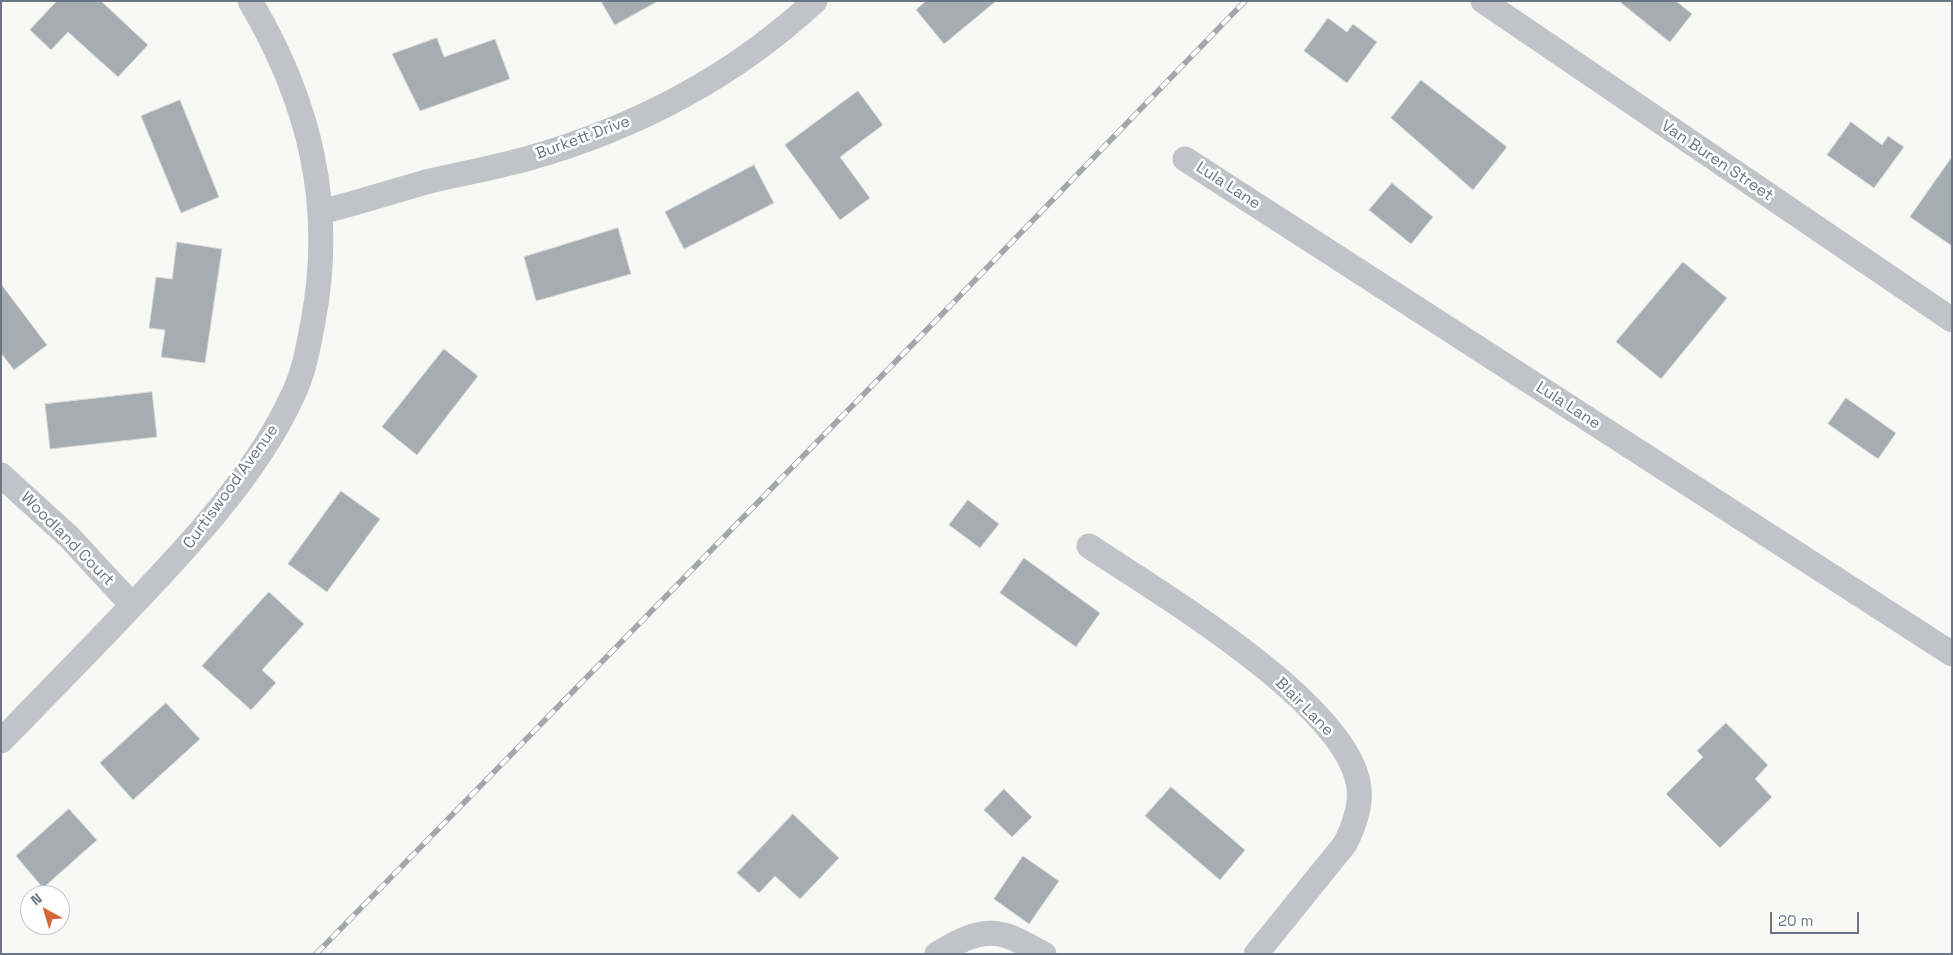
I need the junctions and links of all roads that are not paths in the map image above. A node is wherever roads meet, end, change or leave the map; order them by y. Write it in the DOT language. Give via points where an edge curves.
graph roads {
  1 [pos="250,1"];
  2 [pos="816,1"];
  3 [pos="1483,1"];
  4 [pos="1185,159"];
  5 [pos="321,212"];
  6 [pos="1952,320"];
  7 [pos="1,474"];
  8 [pos="1089,546"];
  9 [pos="132,605"];
  10 [pos="1952,654"];
  11 [pos="1,741"];
  12 [pos="937,954"];
  13 [pos="1044,954"];
  14 [pos="1256,954"];
  1 -- 5 [label="street, Curtiswood Avenue" via="282,64 304,120 316,167"];
  2 -- 5 [label="street, Burkett Drive" via="792,23 725,71 643,116 526,159"];
  3 -- 6 [label="street, Van Buren Street"];
  4 -- 10 [label="street, Lula Lane"];
  5 -- 9 [label="street, Curtiswood Avenue" via="319,287 304,366 292,397 271,435 234,488 185,551"];
  7 -- 9 [label="street, Woodland Court" via="69,537"];
  8 -- 14 [label="street, Blair Lane" via="1250,656 1314,713 1334,736 1359,782 1358,810 1345,844"];
  9 -- 11 [label="street, Curtiswood Avenue"];
  12 -- 13 [label="street" via="977,934 1004,934"];
}
